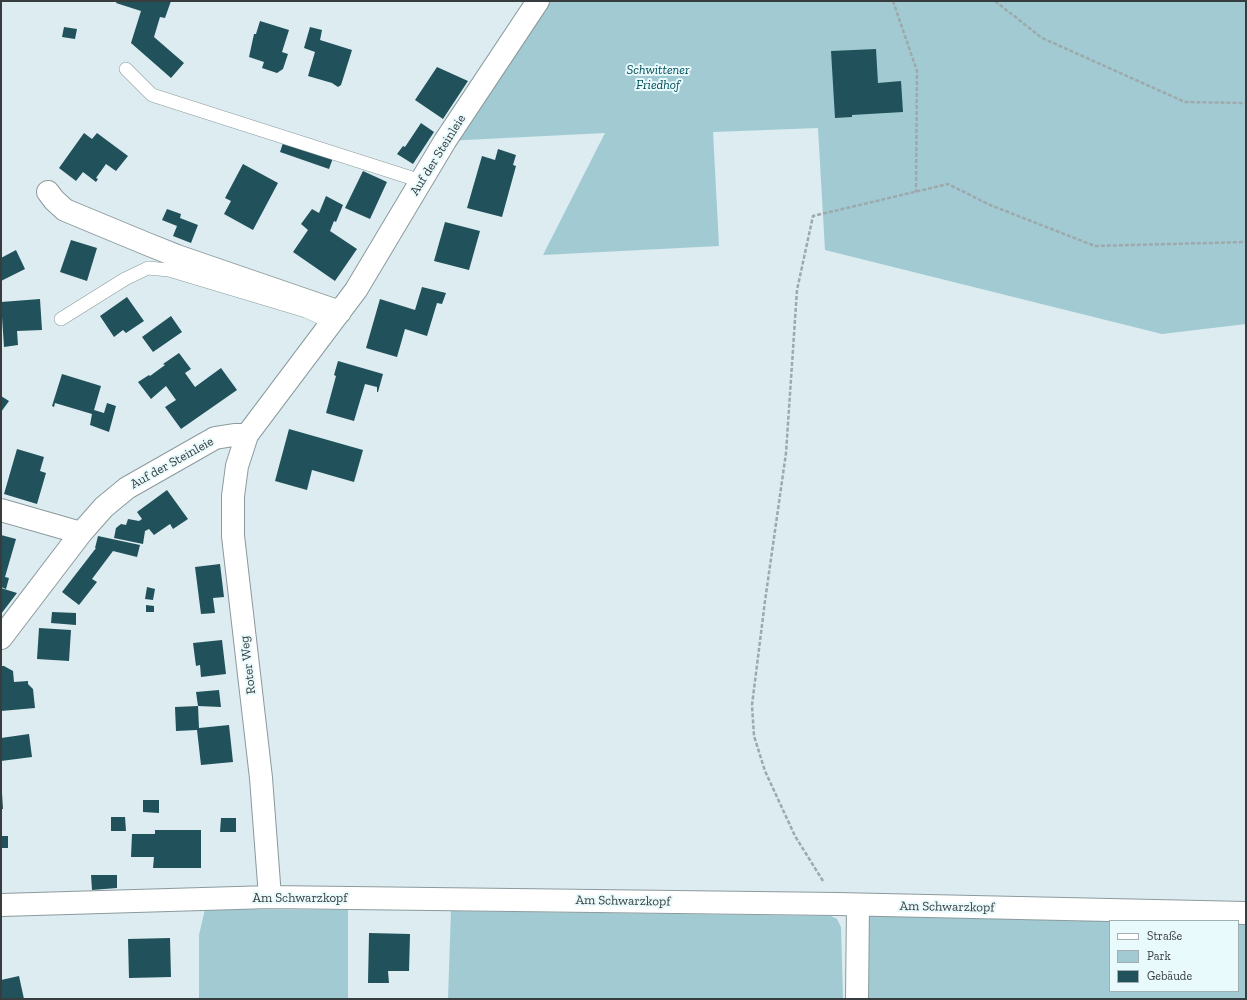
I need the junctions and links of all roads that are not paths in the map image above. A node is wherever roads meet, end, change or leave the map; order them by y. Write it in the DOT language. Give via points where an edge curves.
graph roads {
  1 [pos="538,1"];
  2 [pos="126,69"];
  3 [pos="421,181"];
  4 [pos="48,192"];
  5 [pos="336,317"];
  6 [pos="61,319"];
  7 [pos="247,435"];
  8 [pos="1,510"];
  9 [pos="81,533"];
  10 [pos="1,638"];
  11 [pos="270,897"];
  12 [pos="848,904"];
  13 [pos="1,905"];
  14 [pos="1246,913"];
  15 [pos="858,999"];
  1 -- 3 [label="street, Auf der Steinleie"];
  2 -- 3 [label="lane" via="152,95"];
  3 -- 5 [label="street, Auf der Steinleie" via="356,290"];
  4 -- 5 [label="street" via="65,210 140,242"];
  5 -- 6 [label="lane" via="306,311 169,270 148,268 125,279"];
  5 -- 7 [label="street, Auf der Steinleie"];
  7 -- 9 [label="street, Auf der Steinleie" via="215,438 127,488 104,507"];
  7 -- 11 [label="street, Roter Weg" via="237,466 233,496 233,536 261,778"];
  8 -- 9 [label="street"];
  9 -- 10 [label="street, Auf der Steinleie"];
  11 -- 12 [label="street, Am Schwarzkopf"];
  11 -- 13 [label="street, Am Schwarzkopf"];
  12 -- 14 [label="street, Am Schwarzkopf"];
  12 -- 15 [label="street"];
}
